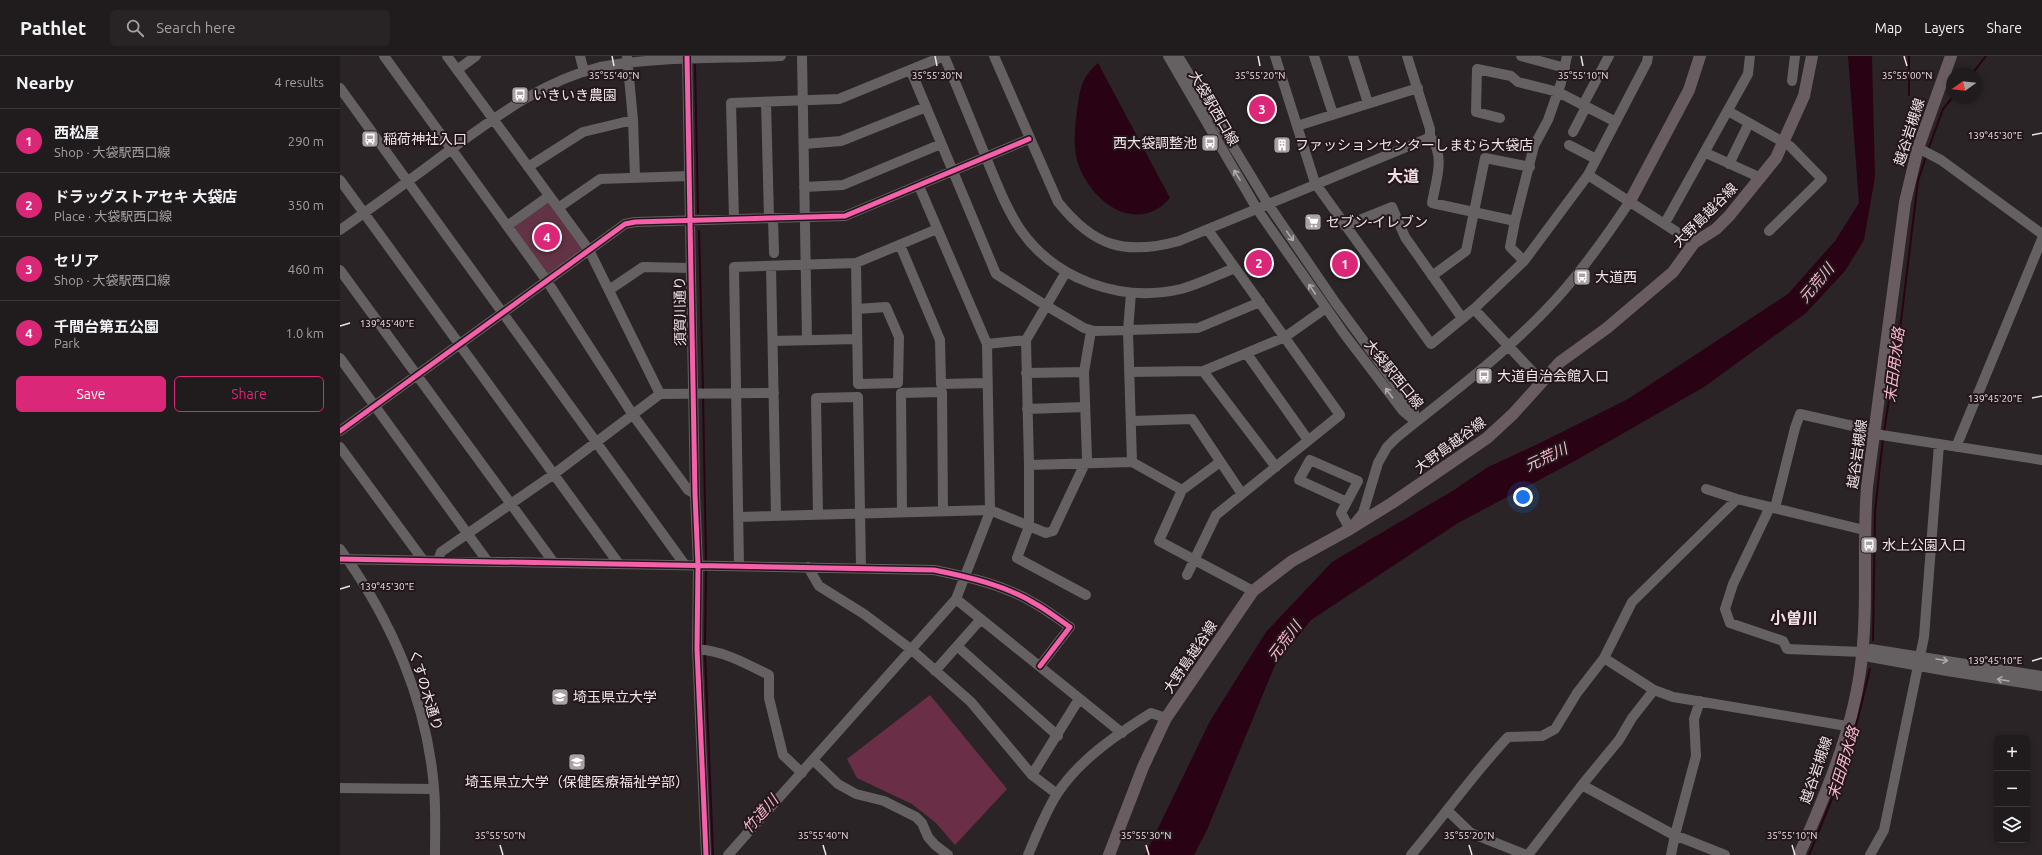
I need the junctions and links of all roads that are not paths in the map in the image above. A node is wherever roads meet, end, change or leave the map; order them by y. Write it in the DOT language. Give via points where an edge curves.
graph roads {
  1 [pos="384,56"];
  2 [pos="447,56"];
  3 [pos="476,56"];
  4 [pos="580,56"];
  5 [pos="782,56"];
  6 [pos="802,56"];
  7 [pos="994,56"];
  8 [pos="1168,56"];
  9 [pos="1178,56"];
  10 [pos="1275,56"];
  11 [pos="1314,56"];
  12 [pos="1353,56"];
  13 [pos="1407,56"];
  14 [pos="1521,56"];
  15 [pos="1567,56"];
  16 [pos="1609,56"];
  17 [pos="1648,56"];
  18 [pos="1700,56"];
  19 [pos="1750,56"];
  20 [pos="1795,56"];
  21 [pos="1812,56"];
  22 [pos="1951,56"];
  23 [pos="687,58"];
  24 [pos="1534,58"];
  25 [pos="628,59"];
  26 [pos="1565,68"];
  27 [pos="456,70"];
  28 [pos="911,71"];
  29 [pos="584,72"];
  30 [pos="1809,78"];
  31 [pos="340,88"];
  32 [pos="1418,88"];
  33 [pos="1558,92"];
  34 [pos="803,101"];
  35 [pos="766,102"];
  36 [pos="1368,103"];
  37 [pos="1585,106"];
  38 [pos="926,107"];
  39 [pos="1728,111"];
  40 [pos="1333,114"];
  41 [pos="1500,118"];
  42 [pos="494,119"];
  43 [pos="633,120"];
  44 [pos="1616,122"];
  45 [pos="1749,122"];
  46 [pos="1297,126"];
  47 [pos="1573,132"];
  48 [pos="1430,136"];
  49 [pos="1029,139"];
  50 [pos="1785,143"];
  51 [pos="804,144"];
  52 [pos="941,144"];
  53 [pos="1569,145"];
  54 [pos="452,149"];
  55 [pos="1924,150"];
  56 [pos="1706,153"];
  57 [pos="986,157"];
  58 [pos="1596,160"];
  59 [pos="1729,164"];
  60 [pos="528,167"];
  61 [pos="1530,167"];
  62 [pos="953,171"];
  63 [pos="1588,175"];
  64 [pos="689,176"];
  65 [pos="635,177"];
  66 [pos="1761,178"];
  67 [pos="340,180"];
  68 [pos="408,181"];
  69 [pos="1315,183"];
  70 [pos="804,186"];
  71 [pos="919,186"];
  72 [pos="549,196"];
  73 [pos="1630,201"];
  74 [pos="1268,204"];
  75 [pos="558,208"];
  76 [pos="1257,208"];
  77 [pos="364,213"];
  78 [pos="1474,213"];
  79 [pos="805,217"];
  80 [pos="771,218"];
  81 [pos="734,219"];
  82 [pos="690,221"];
  83 [pos="1514,221"];
  84 [pos="1665,223"];
  85 [pos="507,226"];
  86 [pos="1346,226"];
  87 [pos="937,229"];
  88 [pos="340,230"];
  89 [pos="1208,230"];
  90 [pos="1769,231"];
  91 [pos="2042,234"];
  92 [pos="2042,239"];
  93 [pos="1694,243"];
  94 [pos="900,245"];
  95 [pos="589,250"];
  96 [pos="774,253"];
  97 [pos="1524,261"];
  98 [pos="856,263"];
  99 [pos="806,264"];
  100 [pos="771,266"];
  101 [pos="691,268"];
  102 [pos="1235,268"];
  103 [pos="340,270"];
  104 [pos="1066,272"];
  105 [pos="1432,276"];
  106 [pos="547,281"];
  107 [pos="609,290"];
  108 [pos="1131,293"];
  109 [pos="1260,302"];
  110 [pos="1045,305"];
  111 [pos="1326,308"];
  112 [pos="858,309"];
  113 [pos="1474,310"];
  114 [pos="503,312"];
  115 [pos="1462,318"];
  116 [pos="1091,331"];
  117 [pos="1128,331"];
  118 [pos="1285,337"];
  119 [pos="857,339"];
  120 [pos="773,340"];
  121 [pos="807,340"];
  122 [pos="1026,340"];
  123 [pos="459,344"];
  124 [pos="987,344"];
  125 [pos="1508,346"];
  126 [pos="1246,354"];
  127 [pos="340,358"];
  128 [pos="1203,371"];
  129 [pos="1084,372"];
  130 [pos="1129,372"];
  131 [pos="1026,373"];
  132 [pos="417,375"];
  133 [pos="1542,382"];
  134 [pos="987,383"];
  135 [pos="736,393"];
  136 [pos="774,393"];
  137 [pos="660,394"];
  138 [pos="694,394"];
  139 [pos="375,406"];
  140 [pos="1085,407"];
  141 [pos="1027,409"];
  142 [pos="633,414"];
  143 [pos="1132,421"];
  144 [pos="1416,422"];
  145 [pos="340,431"];
  146 [pos="1880,434"];
  147 [pos="1308,440"];
  148 [pos="596,442"];
  149 [pos="1939,444"];
  150 [pos="340,447"];
  151 [pos="1956,447"];
  152 [pos="2042,460"];
  153 [pos="1132,462"];
  154 [pos="1220,462"];
  155 [pos="1086,463"];
  156 [pos="1029,465"];
  157 [pos="1276,466"];
  158 [pos="554,474"];
  159 [pos="1706,489"];
  160 [pos="1182,490"];
  161 [pos="695,494"];
  162 [pos="1242,494"];
  163 [pos="1737,499"];
  164 [pos="1347,502"];
  165 [pos="510,504"];
  166 [pos="1773,507"];
  167 [pos="990,510"];
  168 [pos="943,511"];
  169 [pos="902,512"];
  170 [pos="861,513"];
  171 [pos="818,514"];
  172 [pos="776,515"];
  173 [pos="738,516"];
  174 [pos="1029,525"];
  175 [pos="1350,529"];
  176 [pos="1864,530"];
  177 [pos="468,534"];
  178 [pos="340,549"];
  179 [pos="344,559"];
  180 [pos="423,560"];
  181 [pos="438,561"];
  182 [pos="1194,561"];
  183 [pos="488,562"];
  184 [pos="554,563"];
  185 [pos="619,564"];
  186 [pos="685,565"];
  187 [pos="698,565"];
  188 [pos="739,566"];
  189 [pos="808,567"];
  190 [pos="862,568"];
  191 [pos="1188,575"];
  192 [pos="965,576"];
  193 [pos="1253,591"];
  194 [pos="1086,595"];
  195 [pos="956,599"];
  196 [pos="981,619"];
  197 [pos="957,646"];
  198 [pos="697,648"];
  199 [pos="912,650"];
  200 [pos="1862,652"];
  201 [pos="1604,658"];
  202 [pos="1920,661"];
  203 [pos="1040,666"];
  204 [pos="935,671"];
  205 [pos="2042,676"];
  206 [pos="2042,686"];
  207 [pos="1654,690"];
  208 [pos="1079,699"];
  209 [pos="1700,701"];
  210 [pos="1166,718"];
  211 [pos="1848,726"];
  212 [pos="1122,733"];
  213 [pos="1058,736"];
  214 [pos="813,760"];
  215 [pos="802,773"];
  216 [pos="1032,775"];
  217 [pos="1582,785"];
  218 [pos="340,788"];
  219 [pos="434,789"];
  220 [pos="1057,794"];
  221 [pos="1448,811"];
  222 [pos="1675,835"];
  223 [pos="435,855"];
  224 [pos="706,855"];
  225 [pos="728,855"];
  226 [pos="948,855"];
  227 [pos="1028,855"];
  228 [pos="1109,855"];
  229 [pos="1411,855"];
  230 [pos="1527,855"];
  231 [pos="1671,855"];
  232 [pos="1724,855"];
  233 [pos="1799,855"];
  234 [pos="1870,855"];
  1 -- 54 [label="street"];
  2 -- 27 [label="street"];
  3 -- 27 [label="street"];
  4 -- 29 [label="street"];
  5 -- 23 [label="street"];
  6 -- 34 [label="street"];
  7 -- 49 [label="street"];
  76 -- 8 [label="street, 大袋駅西口線, one-way"];
  9 -- 74 [label="street, 大袋駅西口線"];
  10 -- 46 [label="street"];
  11 -- 40 [label="street"];
  12 -- 36 [label="street"];
  13 -- 32 [label="street"];
  14 -- 24 [label="street"];
  15 -- 26 [label="street"];
  16 -- 37 [label="street"];
  17 -- 44 [label="street"];
  18 -- 73 [label="main road" via="1689,90"];
  19 -- 39 [label="street" via="1748,74"];
  20 -- 30 [label="street" via="1793,77"];
  21 -- 30 [label="main road, 大野島越谷線"];
  22 -- 55 [label="main road, 越谷岩槻線"];
  23 -- 25 [label="street"];
  23 -- 64 [label="street, 須賀川通り"];
  24 -- 26 [label="street"];
  25 -- 29 [label="street"];
  25 -- 43 [label="street"];
  26 -- 33 [label="street"];
  27 -- 42 [label="street"];
  28 -- 34 [label="street" via="839,99"];
  28 -- 38 [label="street"];
  28 -- 57 [label="street" via="944,56"];
  29 -- 42 [label="street" via="548,86"];
  30 -- 50 [label="main road, 大野島越谷線"];
  31 -- 68 [label="street"];
  32 -- 36 [label="street"];
  32 -- 48 [label="street"];
  33 -- 37 [label="street"];
  33 -- 41 [label="street" via="1518,82 1511,76 1477,70 1476,112"];
  33 -- 61 [label="street" via="1548,120 1534,146"];
  34 -- 35 [label="street"];
  34 -- 51 [label="street"];
  35 -- 80 [label="street"];
  35 -- 81 [label="street" via="731,103"];
  36 -- 40 [label="street"];
  37 -- 44 [label="street"];
  37 -- 47 [label="street"];
  38 -- 51 [label="street" via="841,142"];
  38 -- 52 [label="street"];
  39 -- 45 [label="street"];
  39 -- 56 [label="street"];
  40 -- 46 [label="street"];
  42 -- 54 [label="street"];
  42 -- 60 [label="street"];
  43 -- 60 [label="street" via="583,132"];
  43 -- 65 [label="street"];
  44 -- 58 [label="street"];
  45 -- 50 [label="street"];
  45 -- 59 [label="street"];
  46 -- 69 [label="street"];
  48 -- 69 [label="street"];
  48 -- 78 [label="street" via="1440,158 1432,203"];
  49 -- 57 [label="street"];
  49 -- 89 [label="street" via="1058,202 1088,233 1121,246 1141,249 1159,246"];
  50 -- 66 [label="main road, 大野島越谷線"];
  50 -- 90 [label="street" via="1822,179"];
  51 -- 70 [label="street"];
  52 -- 62 [label="street"];
  52 -- 70 [label="street" via="843,185"];
  53 -- 58 [label="street"];
  54 -- 68 [label="street"];
  54 -- 85 [label="street"];
  55 -- 91 [label="street"];
  55 -- 146 [label="main road, 越谷岩槻線" via="1905,202"];
  56 -- 59 [label="street"];
  56 -- 84 [label="street"];
  57 -- 62 [label="street"];
  57 -- 104 [label="street" via="1019,227 1045,256"];
  58 -- 63 [label="street"];
  59 -- 66 [label="street"];
  60 -- 72 [label="street"];
  61 -- 78 [label="street" via="1485,158"];
  61 -- 83 [label="street"];
  62 -- 71 [label="street"];
  62 -- 110 [label="street" via="996,274"];
  63 -- 73 [label="street"];
  63 -- 97 [label="street"];
  64 -- 65 [label="street"];
  64 -- 82 [label="street, 須賀川通り"];
  65 -- 75 [label="street" via="600,179"];
  66 -- 93 [label="main road, 大野島越谷線" via="1716,229"];
  67 -- 77 [label="street"];
  68 -- 77 [label="street"];
  68 -- 114 [label="street"];
  69 -- 74 [label="street"];
  69 -- 86 [label="street"];
  70 -- 79 [label="street"];
  71 -- 79 [label="street" via="851,215"];
  71 -- 87 [label="street"];
  72 -- 75 [label="street"];
  72 -- 85 [label="street"];
  73 -- 84 [label="street"];
  73 -- 125 [label="street" via="1564,289"];
  74 -- 76 [label="street"];
  74 -- 144 [label="street, 大袋駅西口線, one-way" via="1335,302 1413,408"];
  75 -- 95 [label="street"];
  76 -- 89 [label="street"];
  111 -- 76 [label="street, 大袋駅西口線, one-way"];
  77 -- 88 [label="street"];
  77 -- 123 [label="street"];
  78 -- 83 [label="street"];
  78 -- 105 [label="street" via="1466,251"];
  79 -- 80 [label="street"];
  79 -- 99 [label="street"];
  80 -- 81 [label="street"];
  80 -- 96 [label="street"];
  81 -- 82 [label="street"];
  82 -- 95 [label="street" via="625,224"];
  82 -- 101 [label="street, 須賀川通り"];
  83 -- 97 [label="street" via="1510,247"];
  84 -- 93 [label="street"];
  85 -- 106 [label="street"];
  86 -- 105 [label="street" via="1392,207 1405,237"];
  86 -- 115 [label="street" via="1431,344"];
  87 -- 94 [label="street"];
  87 -- 124 [label="street"];
  89 -- 102 [label="street"];
  92 -- 151 [label="street"];
  93 -- 133 [label="main road, 大野島越谷線" via="1673,272 1607,328 1560,362"];
  94 -- 98 [label="street"];
  94 -- 134 [label="street" via="940,340 941,384"];
  95 -- 106 [label="street"];
  95 -- 107 [label="street"];
  97 -- 113 [label="street"];
  98 -- 99 [label="street"];
  98 -- 112 [label="street"];
  99 -- 100 [label="street"];
  99 -- 121 [label="street"];
  100 -- 120 [label="street"];
  100 -- 135 [label="street" via="734,267"];
  101 -- 107 [label="street" via="644,267"];
  101 -- 138 [label="street, 須賀川通り"];
  102 -- 108 [label="street" via="1183,288 1163,292"];
  102 -- 109 [label="street"];
  103 -- 132 [label="street"];
  104 -- 108 [label="street" via="1091,284"];
  104 -- 110 [label="street"];
  105 -- 115 [label="street"];
  106 -- 114 [label="street"];
  106 -- 142 [label="street"];
  107 -- 137 [label="street"];
  108 -- 117 [label="street"];
  109 -- 117 [label="street" via="1198,328"];
  109 -- 118 [label="street"];
  110 -- 116 [label="street"];
  110 -- 122 [label="street"];
  111 -- 118 [label="street"];
  144 -- 111 [label="street, 大袋駅西口線, one-way" via="1403,411"];
  112 -- 119 [label="street"];
  112 -- 119 [label="street" via="886,307 899,337 898,383 858,384"];
  113 -- 115 [label="street"];
  113 -- 125 [label="street"];
  114 -- 123 [label="street"];
  114 -- 148 [label="street"];
  116 -- 117 [label="street"];
  116 -- 129 [label="street"];
  117 -- 130 [label="street"];
  118 -- 126 [label="street"];
  118 -- 147 [label="street" via="1340,415"];
  119 -- 121 [label="street"];
  120 -- 121 [label="street"];
  120 -- 136 [label="street"];
  122 -- 124 [label="street"];
  122 -- 131 [label="street"];
  123 -- 132 [label="street"];
  123 -- 158 [label="street"];
  124 -- 134 [label="street"];
  125 -- 133 [label="street"];
  125 -- 144 [label="street"];
  126 -- 128 [label="street"];
  126 -- 147 [label="street"];
  127 -- 139 [label="street"];
  128 -- 130 [label="street"];
  128 -- 157 [label="street"];
  129 -- 131 [label="street"];
  129 -- 140 [label="street"];
  130 -- 143 [label="street"];
  131 -- 141 [label="street"];
  132 -- 139 [label="street"];
  132 -- 165 [label="street"];
  133 -- 175 [label="main road, 大野島越谷線" via="1487,438 1437,474"];
  134 -- 167 [label="street"];
  135 -- 136 [label="street"];
  135 -- 138 [label="street"];
  135 -- 173 [label="street"];
  136 -- 172 [label="street"];
  137 -- 138 [label="street"];
  137 -- 142 [label="street"];
  138 -- 161 [label="street, 須賀川通り"];
  139 -- 145 [label="street"];
  139 -- 177 [label="street"];
  140 -- 141 [label="street"];
  140 -- 155 [label="street"];
  141 -- 156 [label="street"];
  142 -- 148 [label="street"];
  142 -- 161 [label="street" via="688,490"];
  143 -- 153 [label="street"];
  143 -- 154 [label="street" via="1192,420"];
  144 -- 175 [label="street" via="1387,447 1378,463 1363,513"];
  146 -- 149 [label="street"];
  146 -- 166 [label="street" via="1800,414"];
  146 -- 176 [label="main road, 越谷岩槻線" via="1867,487"];
  147 -- 157 [label="street"];
  148 -- 158 [label="street"];
  148 -- 186 [label="street"];
  149 -- 151 [label="street"];
  149 -- 202 [label="street"];
  150 -- 180 [label="street"];
  151 -- 152 [label="street"];
  153 -- 155 [label="street"];
  153 -- 160 [label="street"];
  154 -- 160 [label="street"];
  154 -- 162 [label="street"];
  155 -- 156 [label="street"];
  155 -- 174 [label="street" via="1053,531 1046,533"];
  156 -- 174 [label="street"];
  157 -- 162 [label="street"];
  158 -- 165 [label="street"];
  158 -- 185 [label="street"];
  159 -- 163 [label="street"];
  160 -- 182 [label="street" via="1159,541"];
  161 -- 187 [label="street, 須賀川通り"];
  162 -- 182 [label="street" via="1216,515"];
  163 -- 166 [label="street"];
  163 -- 201 [label="street" via="1632,602"];
  164 -- 164 [label="street" via="1358,481 1310,460 1299,480"];
  164 -- 175 [label="street" via="1341,513"];
  165 -- 177 [label="street"];
  165 -- 184 [label="street"];
  166 -- 176 [label="street"];
  166 -- 200 [label="street" via="1733,584 1725,609 1730,623 1783,641 1787,649"];
  167 -- 168 [label="street"];
  167 -- 174 [label="street"];
  167 -- 192 [label="street"];
  168 -- 169 [label="street"];
  168 -- 169 [label="street" via="942,392 902,393"];
  169 -- 170 [label="street"];
  170 -- 171 [label="street"];
  170 -- 171 [label="street" via="858,397 816,398"];
  170 -- 190 [label="street"];
  171 -- 172 [label="street"];
  172 -- 173 [label="street"];
  173 -- 188 [label="street"];
  174 -- 194 [label="street" via="1017,558"];
  175 -- 193 [label="main road, 大野島越谷線" via="1292,561"];
  176 -- 200 [label="main road, 越谷岩槻線"];
  177 -- 181 [label="street" via="441,552"];
  177 -- 183 [label="street"];
  178 -- 179 [label="street, くすの木通り"];
  179 -- 180 [label="street"];
  179 -- 219 [label="street, くすの木通り" via="380,611 409,674 424,726"];
  180 -- 181 [label="street"];
  181 -- 183 [label="street"];
  182 -- 191 [label="street"];
  182 -- 193 [label="street"];
  183 -- 184 [label="street"];
  184 -- 185 [label="street"];
  185 -- 186 [label="street"];
  186 -- 187 [label="street"];
  187 -- 188 [label="street"];
  187 -- 198 [label="street, 須賀川通り"];
  188 -- 189 [label="street"];
  189 -- 190 [label="street"];
  189 -- 199 [label="street" via="818,586 864,614"];
  190 -- 192 [label="street" via="934,570"];
  192 -- 195 [label="street"];
  192 -- 203 [label="street" via="1035,603 1070,628"];
  193 -- 210 [label="main road, 大野島越谷線"];
  195 -- 196 [label="street"];
  195 -- 199 [label="street"];
  196 -- 197 [label="street"];
  196 -- 203 [label="street"];
  197 -- 204 [label="street"];
  197 -- 213 [label="street"];
  198 -- 215 [label="street" via="729,655 769,675 770,698 783,755"];
  198 -- 224 [label="street, 須賀川通り"];
  199 -- 204 [label="street"];
  199 -- 214 [label="street"];
  200 -- 202 [label="street" via="1870,657"];
  200 -- 211 [label="main road, 越谷岩槻線" via="1858,686"];
  201 -- 207 [label="street"];
  201 -- 221 [label="street" via="1577,693 1556,729 1542,736 1508,736"];
  202 -- 205 [label="street, one-way"];
  206 -- 202 [label="street, one-way" via="1946,671"];
  202 -- 234 [label="street" via="1884,830"];
  203 -- 208 [label="street"];
  204 -- 216 [label="street" via="971,702"];
  207 -- 209 [label="street" via="1674,697"];
  207 -- 217 [label="street" via="1619,740"];
  208 -- 212 [label="street"];
  208 -- 213 [label="street"];
  209 -- 211 [label="street"];
  209 -- 222 [label="street" via="1694,719 1696,756"];
  210 -- 212 [label="street" via="1151,713"];
  210 -- 228 [label="main road, 大野島越谷線" via="1143,767"];
  211 -- 233 [label="main road, 越谷岩槻線" via="1826,793"];
  212 -- 220 [label="street" via="1096,750"];
  213 -- 216 [label="street"];
  214 -- 215 [label="street"];
  214 -- 226 [label="street" via="838,784 856,794 884,802 916,817 932,841"];
  215 -- 225 [label="street"];
  216 -- 220 [label="street"];
  217 -- 222 [label="street"];
  217 -- 230 [label="street"];
  218 -- 219 [label="street"];
  219 -- 223 [label="street, くすの木通り"];
  220 -- 227 [label="street"];
  221 -- 229 [label="street"];
  221 -- 230 [label="street" via="1472,833"];
  222 -- 231 [label="street"];
  222 -- 232 [label="street"];
}
